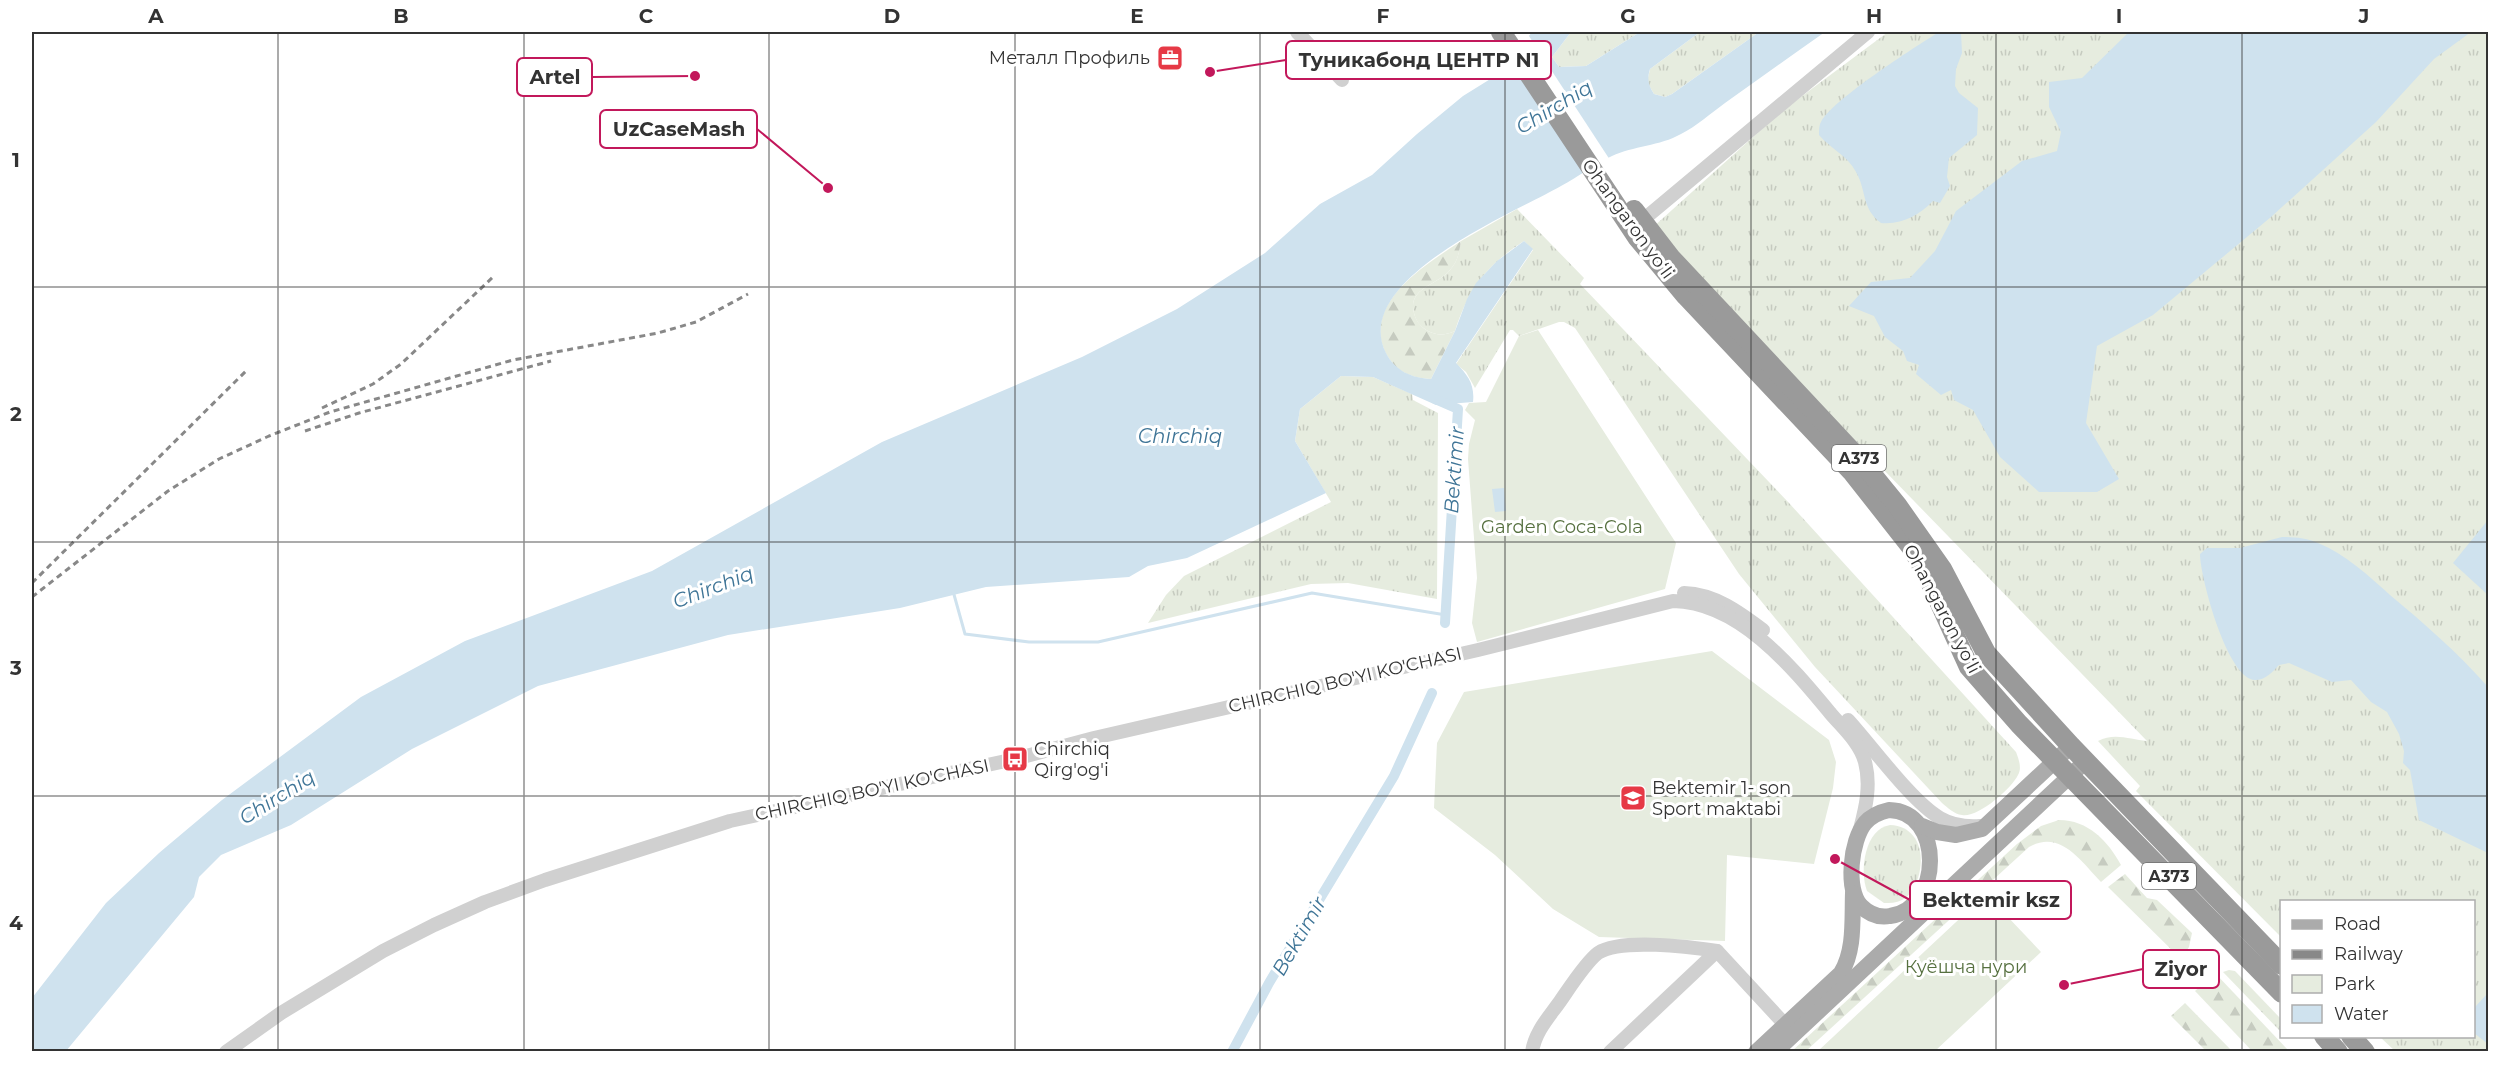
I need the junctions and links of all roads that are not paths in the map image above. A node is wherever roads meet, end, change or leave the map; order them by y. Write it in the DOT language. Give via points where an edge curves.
graph roads {
  1 [pos="1297,32"];
  2 [pos="1507,32"];
  3 [pos="1868,32"];
  4 [pos="1342,80"];
  5 [pos="1604,176"];
  6 [pos="1650,214"];
  7 [pos="1556,629"];
  8 [pos="2071,746"];
  9 [pos="2055,761"];
  10 [pos="2086,761"];
  11 [pos="2071,776"];
  12 [pos="1911,792"];
  13 [pos="1989,825"];
  14 [pos="1922,826"];
  15 [pos="1860,832"];
  16 [pos="1971,869"];
  17 [pos="1853,891"];
  18 [pos="1917,903"];
  19 [pos="1896,941"];
  20 [pos="1717,951"];
  21 [pos="2280,962"];
  22 [pos="2280,991"];
  23 [pos="1790,1029"];
  24 [pos="2326,1038"];
  25 [pos="2353,1038"];
  26 [pos="226,1052"];
  27 [pos="1532,1052"];
  28 [pos="1610,1052"];
  29 [pos="1756,1052"];
  30 [pos="1775,1052"];
  31 [pos="2338,1052"];
  32 [pos="2365,1052"];
  1 -- 4 [label="street"];
  2 -- 5 [label="highway, Ohangaron yoʻli / A373"];
  3 -- 6 [label="street"];
  5 -- 8 [label="highway, Ohangaron yoʻli / A373" via="1671,258 1876,479 1942,569 1986,653"];
  5 -- 9 [label="highway, Ohangaron yoʻli / A373" via="1636,237 1888,516 1928,577 1969,667"];
  7 -- 12 [label="street, CHIRCHIQ BO'YI KO'CHASI" via="1672,593 1713,598 1774,640"];
  7 -- 15 [label="street, CHIRCHIQ BO'YI KO'CHASI" via="1673,601 1697,603 1731,619 1784,660 1860,750 1866,762 1868,788"];
  7 -- 26 [label="street, CHIRCHIQ BO'YI KO'CHASI" via="1015,759 730,821 544,880 485,902 383,951 281,1013"];
  8 -- 9 [label="main road"];
  8 -- 10 [label="highway, Ohangaron yoʻli / A373"];
  9 -- 11 [label="highway, Ohangaron yoʻli / A373"];
  9 -- 13 [label="main road"];
  10 -- 11 [label="main road"];
  10 -- 21 [label="highway, Ohangaron yoʻli / A373"];
  11 -- 16 [label="main road"];
  11 -- 22 [label="highway, Ohangaron yoʻli / A373"];
  12 -- 13 [label="street, CHIRCHIQ BO'YI KO'CHASI" via="1929,811 1947,822"];
  12 -- 14 [label="street, CHIRCHIQ BO'YI KO'CHASI"];
  13 -- 14 [label="main road" via="1956,835"];
  14 -- 15 [label="main road" via="1910,815 1889,810 1871,818"];
  14 -- 18 [label="main road" via="1929,871"];
  15 -- 17 [label="main road" via="1852,863"];
  16 -- 18 [label="main road"];
  16 -- 19 [label="main road"];
  17 -- 18 [label="main road" via="1860,905 1877,916 1898,915"];
  17 -- 23 [label="main road" via="1846,963"];
  18 -- 19 [label="main road"];
  19 -- 23 [label="main road"];
  20 -- 23 [label="street"];
  20 -- 27 [label="street" via="1662,945 1610,948 1597,954 1540,1030"];
  20 -- 28 [label="street"];
  23 -- 29 [label="main road"];
  23 -- 30 [label="main road"];
  24 -- 31 [label="highway"];
  25 -- 32 [label="highway"];
}
